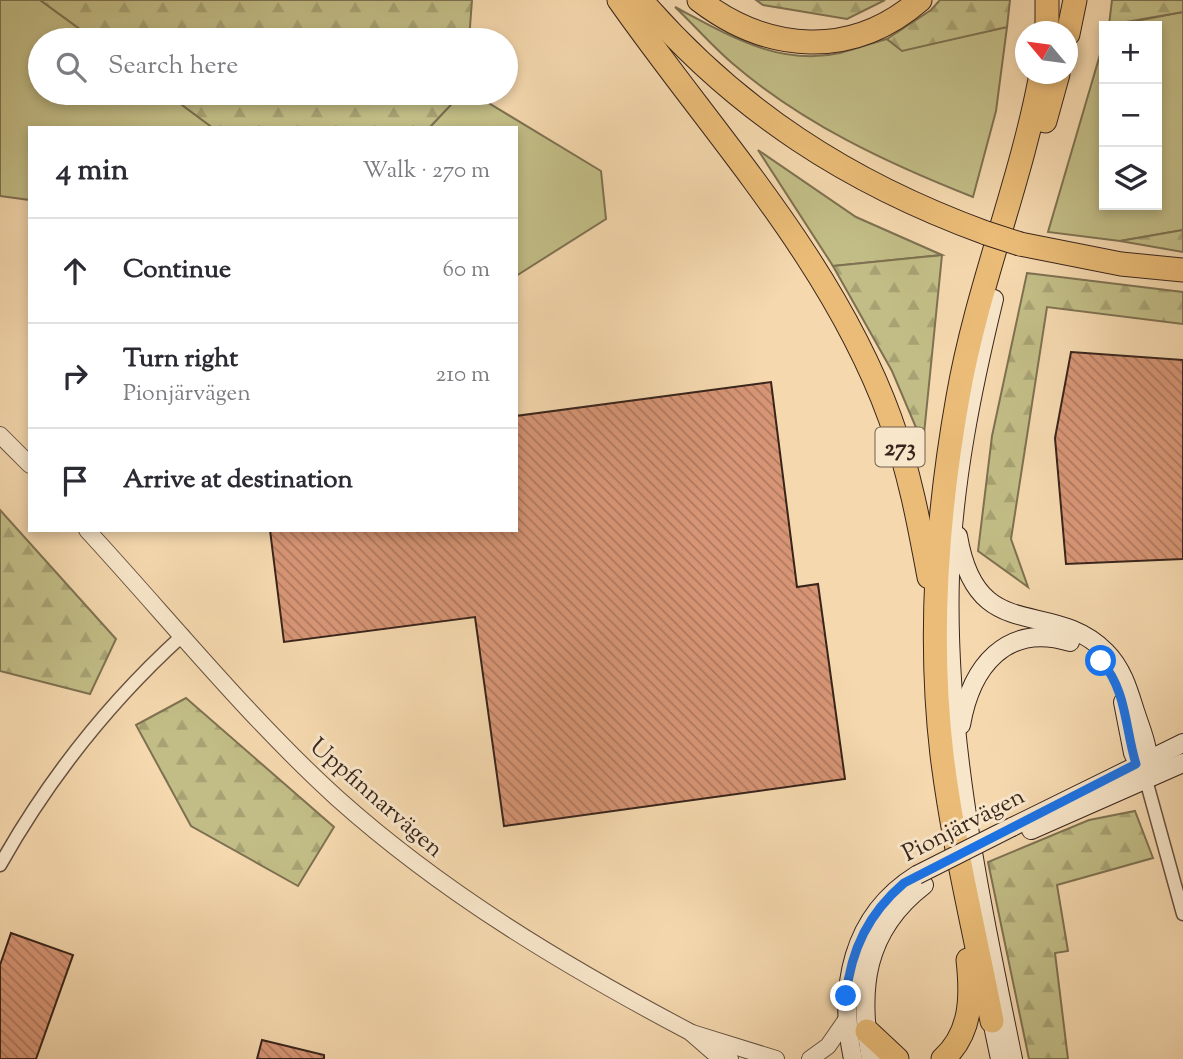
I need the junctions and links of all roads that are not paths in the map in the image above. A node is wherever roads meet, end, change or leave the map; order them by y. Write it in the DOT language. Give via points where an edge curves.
graph roads {
  1 [pos="619,0"];
  2 [pos="641,0"];
  3 [pos="699,0"];
  4 [pos="920,0"];
  5 [pos="1047,0"];
  6 [pos="1075,0"];
  7 [pos="1047,21"];
  8 [pos="1071,21"];
  9 [pos="1038,84"];
  10 [pos="1055,84"];
  11 [pos="1183,270"];
  12 [pos="994,299"];
  13 [pos="0,435"];
  14 [pos="28,463"];
  15 [pos="954,512"];
  16 [pos="89,532"];
  17 [pos="935,629"];
  18 [pos="183,635"];
  19 [pos="1183,743"];
  20 [pos="957,746"];
  21 [pos="1143,761"];
  22 [pos="1183,763"];
  23 [pos="1146,780"];
  24 [pos="1014,832"];
  25 [pos="961,863"];
  26 [pos="0,865"];
  27 [pos="920,880"];
  28 [pos="1183,914"];
  29 [pos="846,1020"];
  30 [pos="992,1021"];
  31 [pos="866,1031"];
  32 [pos="690,1032"];
  33 [pos="730,1059"];
  34 [pos="776,1059"];
  35 [pos="810,1059"];
  36 [pos="853,1059"];
  37 [pos="871,1059"];
  38 [pos="897,1059"];
  39 [pos="943,1059"];
  40 [pos="1000,1059"];
  41 [pos="1013,1059"];
  1 -- 17 [label="highway, 273" via="781,220 862,355 907,470"];
  2 -- 11 [label="highway, bridge" via="716,77 782,130 883,191 1020,244 1121,264"];
  3 -- 4 [label="highway" via="746,30 810,43 871,32"];
  5 -- 7 [label="highway"];
  6 -- 8 [label="highway"];
  9 -- 17 [label="highway" via="958,396 941,522"];
  10 -- 12 [label="highway, 273"];
  12 -- 15 [label="main road, 273" via="972,392"];
  13 -- 14 [label="street"];
  15 -- 20 [label="main road, 273" via="949,637"];
  15 -- 21 [label="main road" via="967,571 987,601 1012,614 1081,634 1116,663 1131,696"];
  16 -- 18 [label="street, Uppfinnarvägen"];
  17 -- 25 [label="highway, 273" via="942,752"];
  18 -- 26 [label="street" via="94,726 53,780"];
  18 -- 32 [label="street, Uppfinnarvägen" via="300,762 408,857 539,947"];
  19 -- 21 [label="main road, Pionjärvägen"];
  20 -- 21 [label="main road, 273" via="969,691 990,658 1019,640 1051,636 1078,645 1110,671"];
  20 -- 41 [label="main road, 273"];
  21 -- 23 [label="main road, 273"];
  21 -- 24 [label="main road, Pionjärvägen"];
  22 -- 23 [label="main road, Pionjärvägen"];
  23 -- 24 [label="main road, Pionjärvägen"];
  23 -- 28 [label="street"];
  24 -- 27 [label="main road, Pionjärvägen"];
  25 -- 30 [label="highway, 273"];
  25 -- 39 [label="highway" via="970,1006 960,1037"];
  27 -- 29 [label="main road, Pionjärvägen" via="878,908 858,941 848,982"];
  27 -- 31 [label="main road, Pionjärvägen" via="873,950 864,987"];
  29 -- 35 [label="street" via="828,1046"];
  29 -- 36 [label="main road, Pionjärvägen"];
  30 -- 40 [label="main road, 273"];
  31 -- 37 [label="main road, Pionjärvägen"];
  31 -- 38 [label="highway"];
  32 -- 33 [label="street, Uppfinnarvägen" via="713,1052"];
  32 -- 34 [label="street, Uppfinnarvägen"];
}
